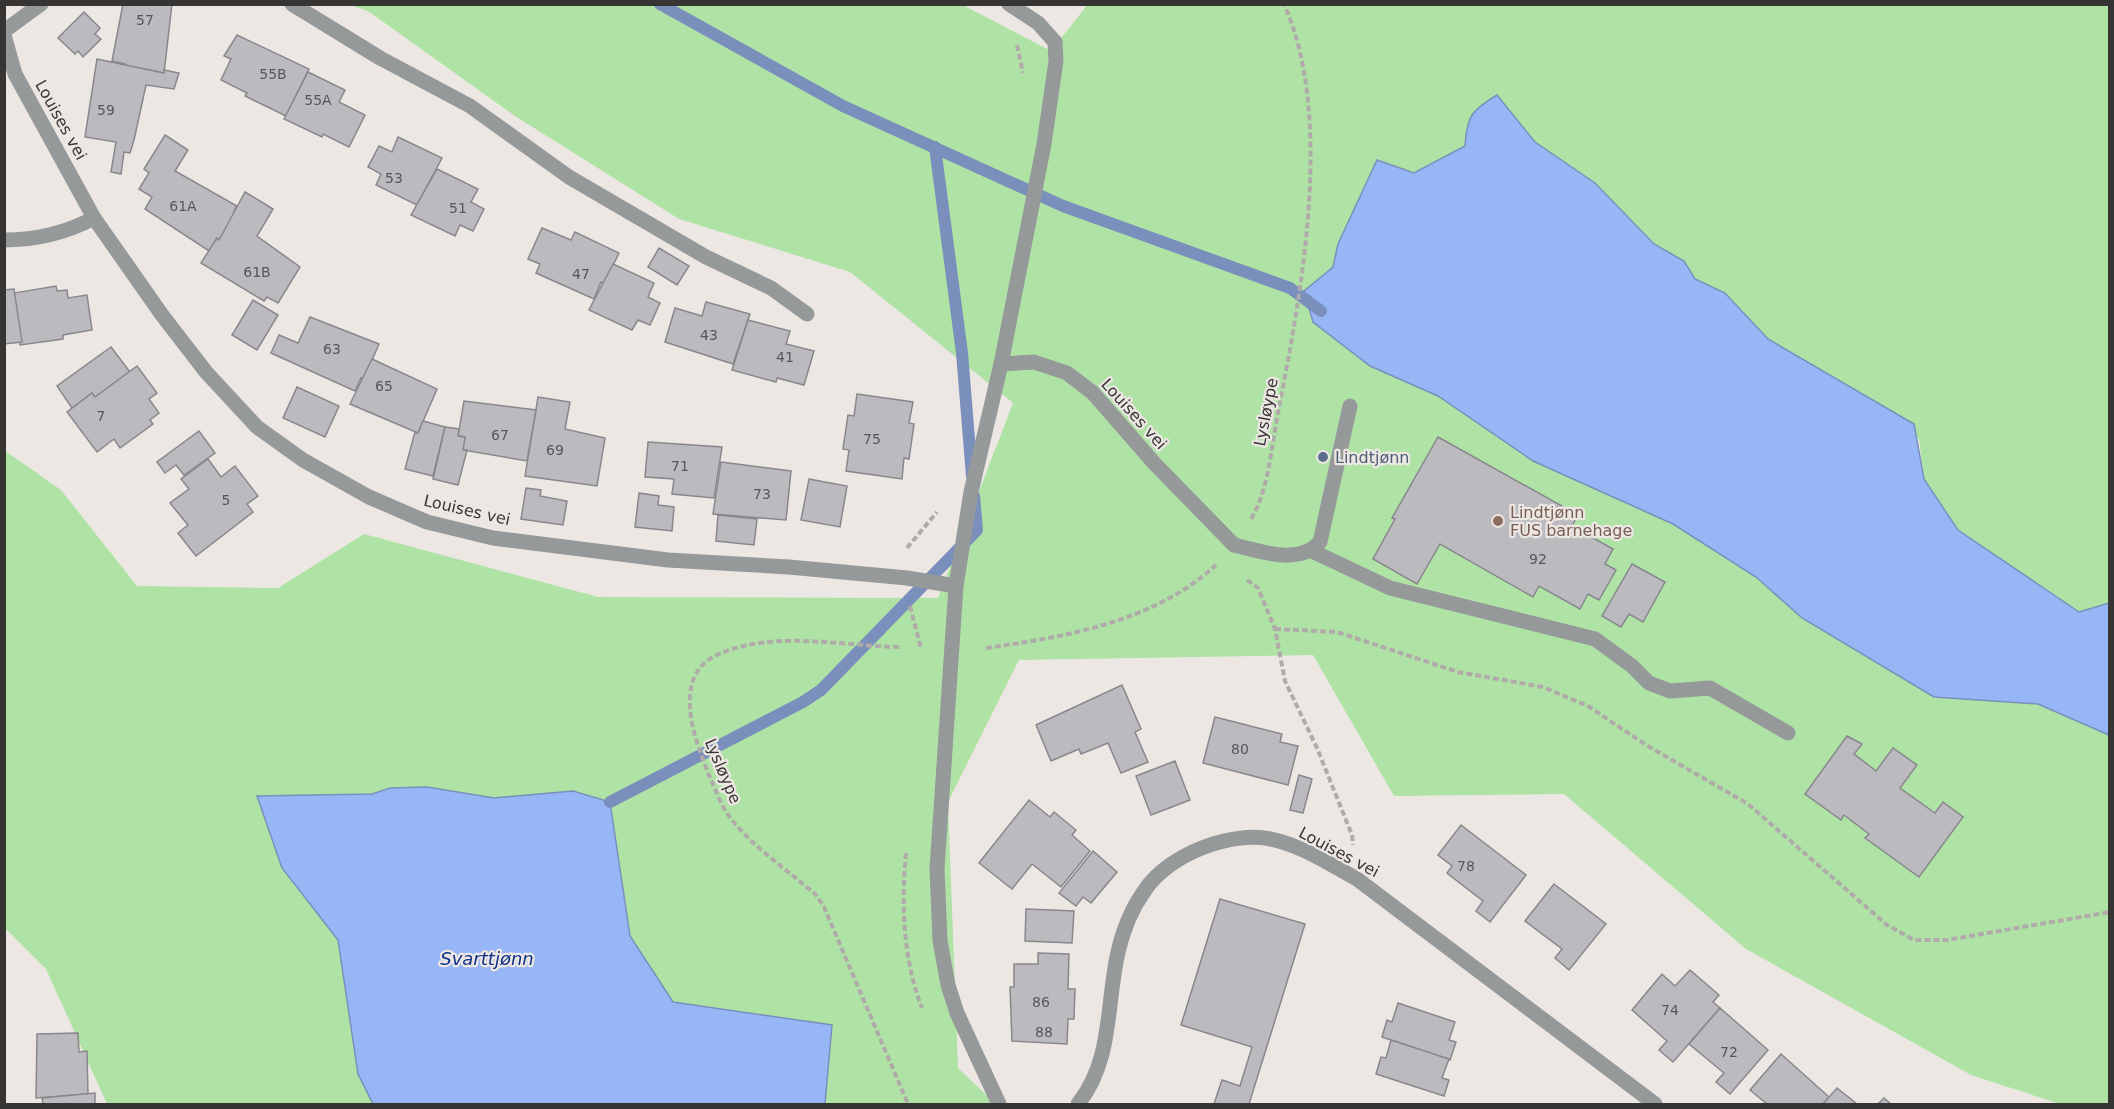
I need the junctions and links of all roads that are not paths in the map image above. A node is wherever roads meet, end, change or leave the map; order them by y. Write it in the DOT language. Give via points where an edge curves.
graph roads {
  1 [pos="41,4"];
  2 [pos="292,4"];
  3 [pos="1013,7"];
  4 [pos="4,33"];
  5 [pos="94,218"];
  6 [pos="4,240"];
  7 [pos="807,314"];
  8 [pos="1001,364"];
  9 [pos="1350,406"];
  10 [pos="1312,551"];
  11 [pos="956,586"];
  12 [pos="1788,733"];
  13 [pos="999,1104"];
  14 [pos="1078,1104"];
  15 [pos="1655,1104"];
  1 -- 4 [label="street, Louises vei"];
  2 -- 7 [label="street" via="470,106 568,177 706,257 771,288"];
  3 -- 8 [label="street" via="1038,23 1055,42 1056,61 1044,144"];
  4 -- 5 [label="street, Louises vei" via="15,75"];
  5 -- 6 [label="street" via="49,236"];
  5 -- 11 [label="street, Louises vei" via="162,315 257,427 303,460 369,497 427,522 493,538 668,560 789,567"];
  8 -- 10 [label="street, Louises vei" via="1034,362 1066,373 1093,393 1234,545 1275,555"];
  8 -- 11 [label="street" via="971,492"];
  9 -- 10 [label="street" via="1320,542"];
  10 -- 12 [label="street" via="1390,588 1594,639 1649,683 1670,691 1710,688"];
  11 -- 13 [label="street" via="937,870 940,941 957,1013"];
  14 -- 15 [label="street, Louises vei" via="1092,1087 1106,1037 1118,953 1127,921 1146,888 1171,865 1202,846 1238,837 1273,839 1304,850 1357,879"];
}
